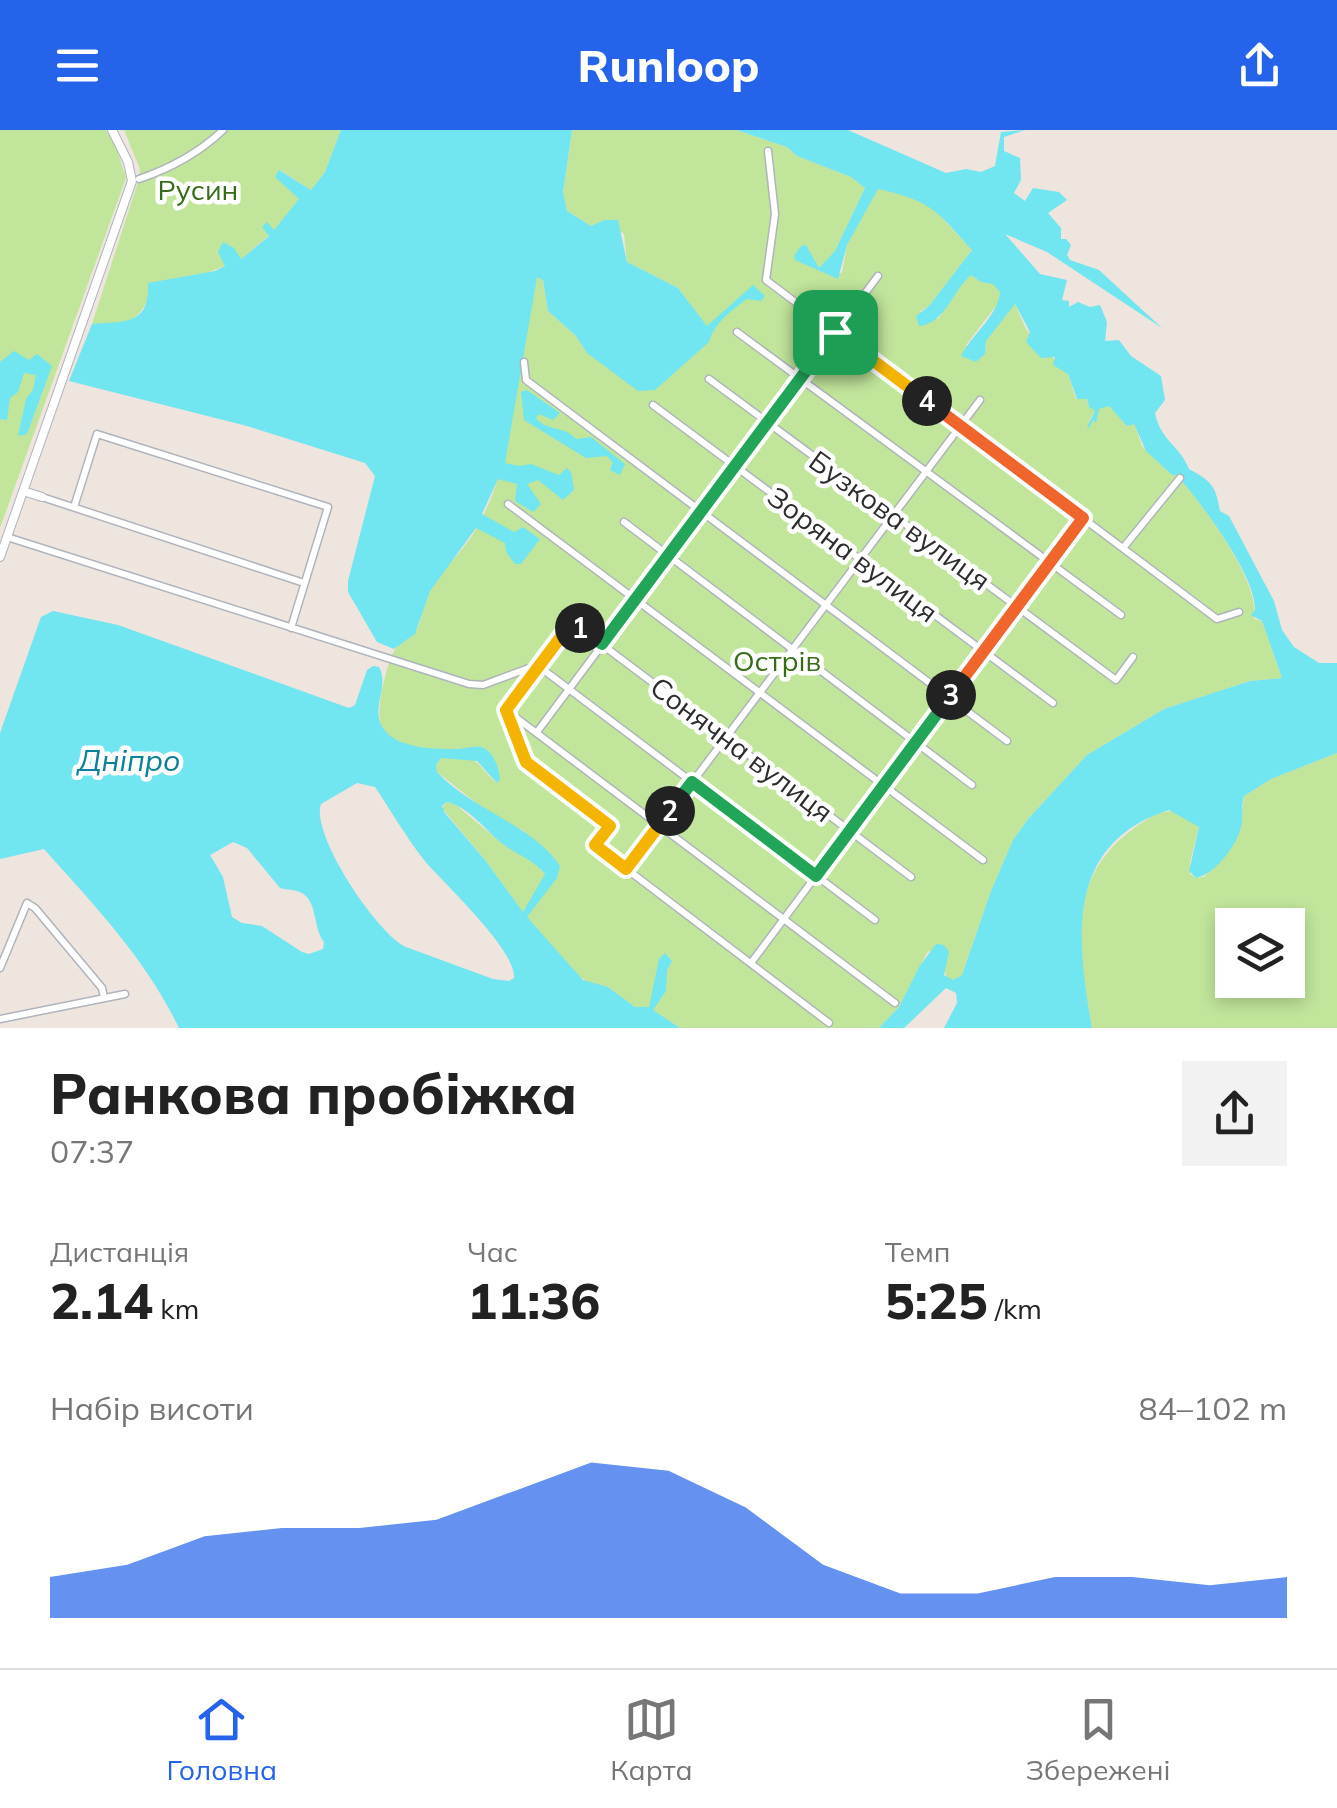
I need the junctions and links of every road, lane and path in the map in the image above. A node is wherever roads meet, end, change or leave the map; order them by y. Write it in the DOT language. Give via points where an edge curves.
graph roads {
  1 [pos="112,130"];
  2 [pos="223,130"];
  3 [pos="768,151"];
  4 [pos="136,180"];
  5 [pos="878,276"];
  6 [pos="737,332"];
  7 [pos="835,332"];
  8 [pos="524,362"];
  9 [pos="800,378"];
  10 [pos="709,379"];
  11 [pos="980,400"];
  12 [pos="653,405"];
  13 [pos="768,422"];
  14 [pos="960,426"];
  15 [pos="735,466"];
  16 [pos="926,471"];
  17 [pos="1180,478"];
  18 [pos="24,491"];
  19 [pos="42,497"];
  20 [pos="508,504"];
  21 [pos="74,507"];
  22 [pos="701,511"];
  23 [pos="893,515"];
  24 [pos="1083,518"];
  25 [pos="624,522"];
  26 [pos="7,537"];
  27 [pos="1124,548"];
  28 [pos="668,556"];
  29 [pos="0,557"];
  30 [pos="860,559"];
  31 [pos="1050,563"];
  32 [pos="304,583"];
  33 [pos="636,600"];
  34 [pos="826,605"];
  35 [pos="1017,606"];
  36 [pos="1239,612"];
  37 [pos="1121,616"];
  38 [pos="291,628"];
  39 [pos="602,644"];
  40 [pos="792,649"];
  41 [pos="984,652"];
  42 [pos="1133,657"];
  43 [pos="537,665"];
  44 [pos="570,688"];
  45 [pos="759,692"];
  46 [pos="949,697"];
  47 [pos="1053,704"];
  48 [pos="506,710"];
  49 [pos="537,732"];
  50 [pos="726,738"];
  51 [pos="1007,741"];
  52 [pos="916,742"];
  53 [pos="692,782"];
  54 [pos="972,784"];
  55 [pos="883,785"];
  56 [pos="660,824"];
  57 [pos="850,830"];
  58 [pos="982,860"];
  59 [pos="626,869"];
  60 [pos="816,876"];
  61 [pos="911,877"];
  62 [pos="784,918"];
  63 [pos="876,920"];
  64 [pos="750,963"];
  65 [pos="0,968"];
  66 [pos="125,994"];
  67 [pos="104,998"];
  68 [pos="895,1003"];
  69 [pos="0,1019"];
  70 [pos="830,1023"];
  1 -- 4 [label="street"];
  2 -- 4 [label="street" via="170,168"];
  3 -- 7 [label="street" via="775,214 766,280"];
  4 -- 18 [label="street"];
  5 -- 7 [label="street"];
  6 -- 9 [label="street"];
  7 -- 9 [label="street"];
  7 -- 14 [label="street"];
  8 -- 22 [label="street" via="526,380"];
  9 -- 13 [label="street"];
  9 -- 16 [label="street"];
  10 -- 13 [label="street, Бузкова вулиця"];
  11 -- 14 [label="street"];
  12 -- 15 [label="street, Зоряна вулиця"];
  13 -- 15 [label="street"];
  13 -- 23 [label="street, Бузкова вулиця"];
  14 -- 16 [label="street"];
  14 -- 24 [label="street"];
  15 -- 22 [label="street"];
  15 -- 30 [label="street, Зоряна вулиця"];
  16 -- 23 [label="street"];
  16 -- 31 [label="street"];
  17 -- 27 [label="street"];
  18 -- 19 [label="street"];
  18 -- 26 [label="street"];
  19 -- 21 [label="street"];
  20 -- 33 [label="street"];
  21 -- 32 [label="street"];
  21 -- 32 [label="street" via="97,434 328,507"];
  22 -- 28 [label="street"];
  22 -- 34 [label="street"];
  23 -- 30 [label="street"];
  23 -- 35 [label="street, Бузкова вулиця"];
  24 -- 27 [label="street"];
  24 -- 31 [label="street"];
  25 -- 28 [label="street"];
  26 -- 29 [label="street"];
  26 -- 38 [label="street"];
  27 -- 36 [label="street" via="1218,619"];
  28 -- 33 [label="street"];
  28 -- 40 [label="street"];
  30 -- 34 [label="street"];
  30 -- 41 [label="street, Зоряна вулиця"];
  31 -- 35 [label="street"];
  31 -- 37 [label="street"];
  32 -- 38 [label="street"];
  33 -- 39 [label="street"];
  33 -- 45 [label="street"];
  34 -- 40 [label="street"];
  34 -- 46 [label="street"];
  35 -- 41 [label="street"];
  35 -- 42 [label="street, Бузкова вулиця" via="1116,680"];
  38 -- 43 [label="street" via="476,686"];
  39 -- 43 [label="street, Сонячна вулиця" via="572,622"];
  39 -- 44 [label="street"];
  39 -- 50 [label="street, Сонячна вулиця"];
  40 -- 45 [label="street"];
  40 -- 52 [label="street"];
  41 -- 46 [label="street"];
  41 -- 47 [label="street, Зоряна вулиця"];
  43 -- 44 [label="street"];
  43 -- 48 [label="street"];
  44 -- 49 [label="street"];
  44 -- 53 [label="street"];
  45 -- 50 [label="street"];
  45 -- 55 [label="street"];
  46 -- 51 [label="street"];
  46 -- 52 [label="street"];
  48 -- 49 [label="street"];
  48 -- 59 [label="street" via="526,762 610,826 595,845"];
  49 -- 56 [label="street"];
  50 -- 53 [label="street"];
  50 -- 57 [label="street, Сонячна вулиця"];
  52 -- 54 [label="street"];
  52 -- 55 [label="street"];
  53 -- 56 [label="street"];
  53 -- 60 [label="street"];
  55 -- 57 [label="street"];
  55 -- 58 [label="street"];
  56 -- 59 [label="street"];
  56 -- 62 [label="street"];
  57 -- 60 [label="street"];
  57 -- 61 [label="street, Сонячна вулиця"];
  59 -- 64 [label="street"];
  60 -- 62 [label="street"];
  60 -- 63 [label="street"];
  62 -- 64 [label="street"];
  62 -- 68 [label="street"];
  64 -- 70 [label="street"];
  65 -- 67 [label="street" via="28,904"];
  66 -- 67 [label="street"];
  67 -- 69 [label="street"];
}
